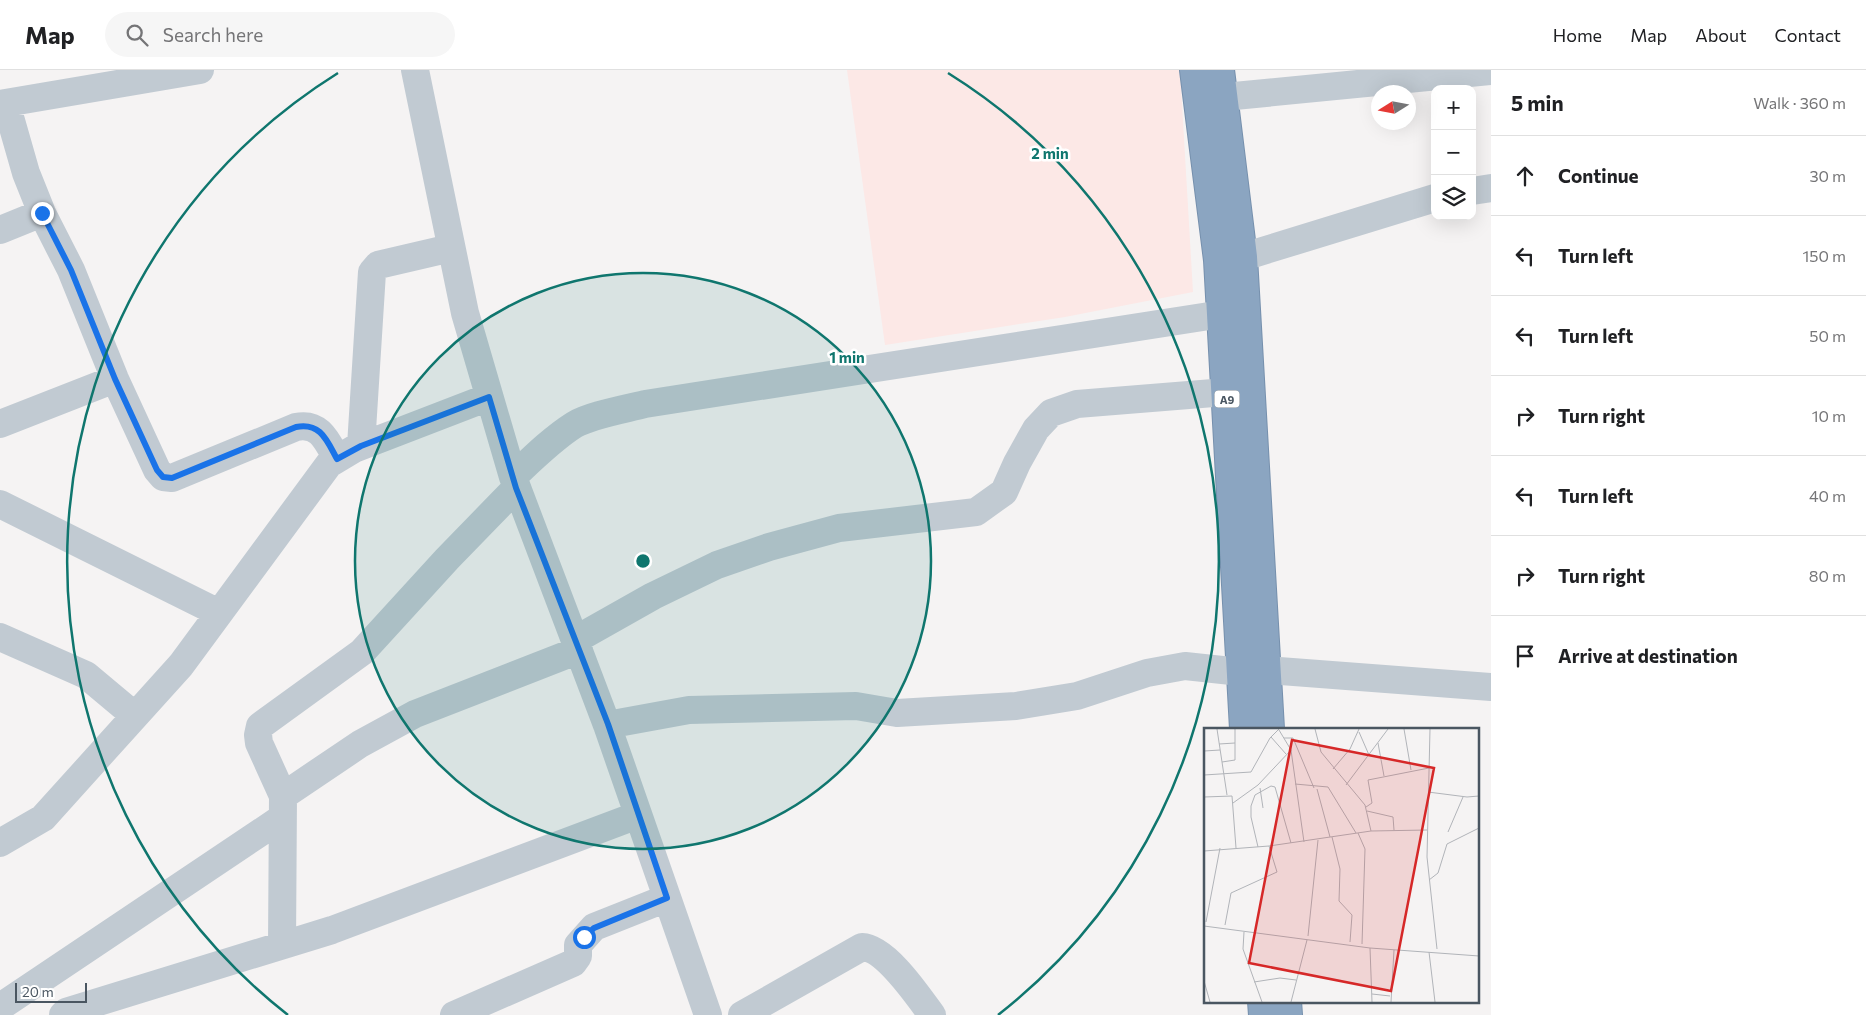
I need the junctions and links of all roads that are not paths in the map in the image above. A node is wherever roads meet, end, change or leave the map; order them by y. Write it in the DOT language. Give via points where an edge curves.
graph roads {
  1 [pos="200,70"];
  2 [pos="415,70"];
  3 [pos="1194,70"];
  4 [pos="1220,70"];
  5 [pos="1491,71"];
  6 [pos="164,73"];
  7 [pos="1224,97"];
  8 [pos="3,104"];
  9 [pos="1491,188"];
  10 [pos="1476,190"];
  11 [pos="1431,199"];
  12 [pos="42,213"];
  13 [pos="0,230"];
  14 [pos="451,248"];
  15 [pos="1243,257"];
  16 [pos="1222,314"];
  17 [pos="115,379"];
  18 [pos="1226,392"];
  19 [pos="489,397"];
  20 [pos="0,424"];
  21 [pos="361,446"];
  22 [pos="337,459"];
  23 [pos="514,482"];
  24 [pos="0,504"];
  25 [pos="1251,594"];
  26 [pos="219,613"];
  27 [pos="0,636"];
  28 [pos="577,645"];
  29 [pos="1253,671"];
  30 [pos="1491,687"];
  31 [pos="135,716"];
  32 [pos="608,724"];
  33 [pos="1244,728"];
  34 [pos="1270,728"];
  35 [pos="282,807"];
  36 [pos="638,815"];
  37 [pos="0,843"];
  38 [pos="667,898"];
  39 [pos="282,945"];
  40 [pos="1262,1002"];
  41 [pos="1287,1002"];
  42 [pos="0,1007"];
  43 [pos="66,1014"];
  44 [pos="454,1015"];
  45 [pos="708,1015"];
  46 [pos="742,1015"];
  47 [pos="932,1015"];
  48 [pos="1263,1015"];
  49 [pos="1288,1015"];
  1 -- 6 [label="street"];
  2 -- 14 [label="street"];
  3 -- 16 [label="highway, A9"];
  4 -- 7 [label="highway, A9"];
  5 -- 7 [label="street"];
  6 -- 8 [label="street"];
  7 -- 15 [label="highway, A9"];
  8 -- 12 [label="street"];
  9 -- 10 [label="street"];
  11 -- 15 [label="street"];
  12 -- 13 [label="street"];
  12 -- 17 [label="street" via="71,270"];
  14 -- 19 [label="street"];
  14 -- 21 [label="street" via="378,265 372,272"];
  15 -- 25 [label="highway, A9"];
  16 -- 18 [label="highway, A9"];
  16 -- 23 [label="street" via="610,412 576,424 546,446"];
  17 -- 20 [label="street"];
  17 -- 22 [label="street" via="163,477 172,478 303,426 314,427 323,435"];
  18 -- 25 [label="highway, A9"];
  18 -- 28 [label="street" via="1077,404 1051,413 1036,429 1004,492 976,512 839,528 770,547 717,565 653,596"];
  19 -- 21 [label="street"];
  19 -- 23 [label="street"];
  21 -- 22 [label="street"];
  22 -- 26 [label="street" via="329,464"];
  23 -- 28 [label="street"];
  23 -- 35 [label="street" via="362,652 260,726 259,743"];
  24 -- 26 [label="street"];
  25 -- 29 [label="highway, A9"];
  26 -- 31 [label="street" via="181,665"];
  27 -- 31 [label="street" via="86,675"];
  28 -- 32 [label="street"];
  28 -- 35 [label="street" via="415,714 360,744"];
  29 -- 30 [label="street"];
  29 -- 32 [label="street" via="1185,666 1147,673 1078,696 1016,706 897,713 856,706 689,710"];
  29 -- 33 [label="highway, A9"];
  29 -- 34 [label="highway, A9"];
  31 -- 37 [label="street" via="43,818"];
  32 -- 36 [label="street"];
  35 -- 39 [label="street"];
  35 -- 42 [label="street"];
  36 -- 38 [label="street"];
  36 -- 39 [label="street" via="332,930"];
  38 -- 44 [label="street" via="594,928 578,945 578,956 573,963"];
  38 -- 45 [label="street"];
  39 -- 43 [label="street"];
  40 -- 48 [label="highway"];
  41 -- 49 [label="highway"];
  46 -- 47 [label="street" via="862,947 869,948 900,972"];
}
